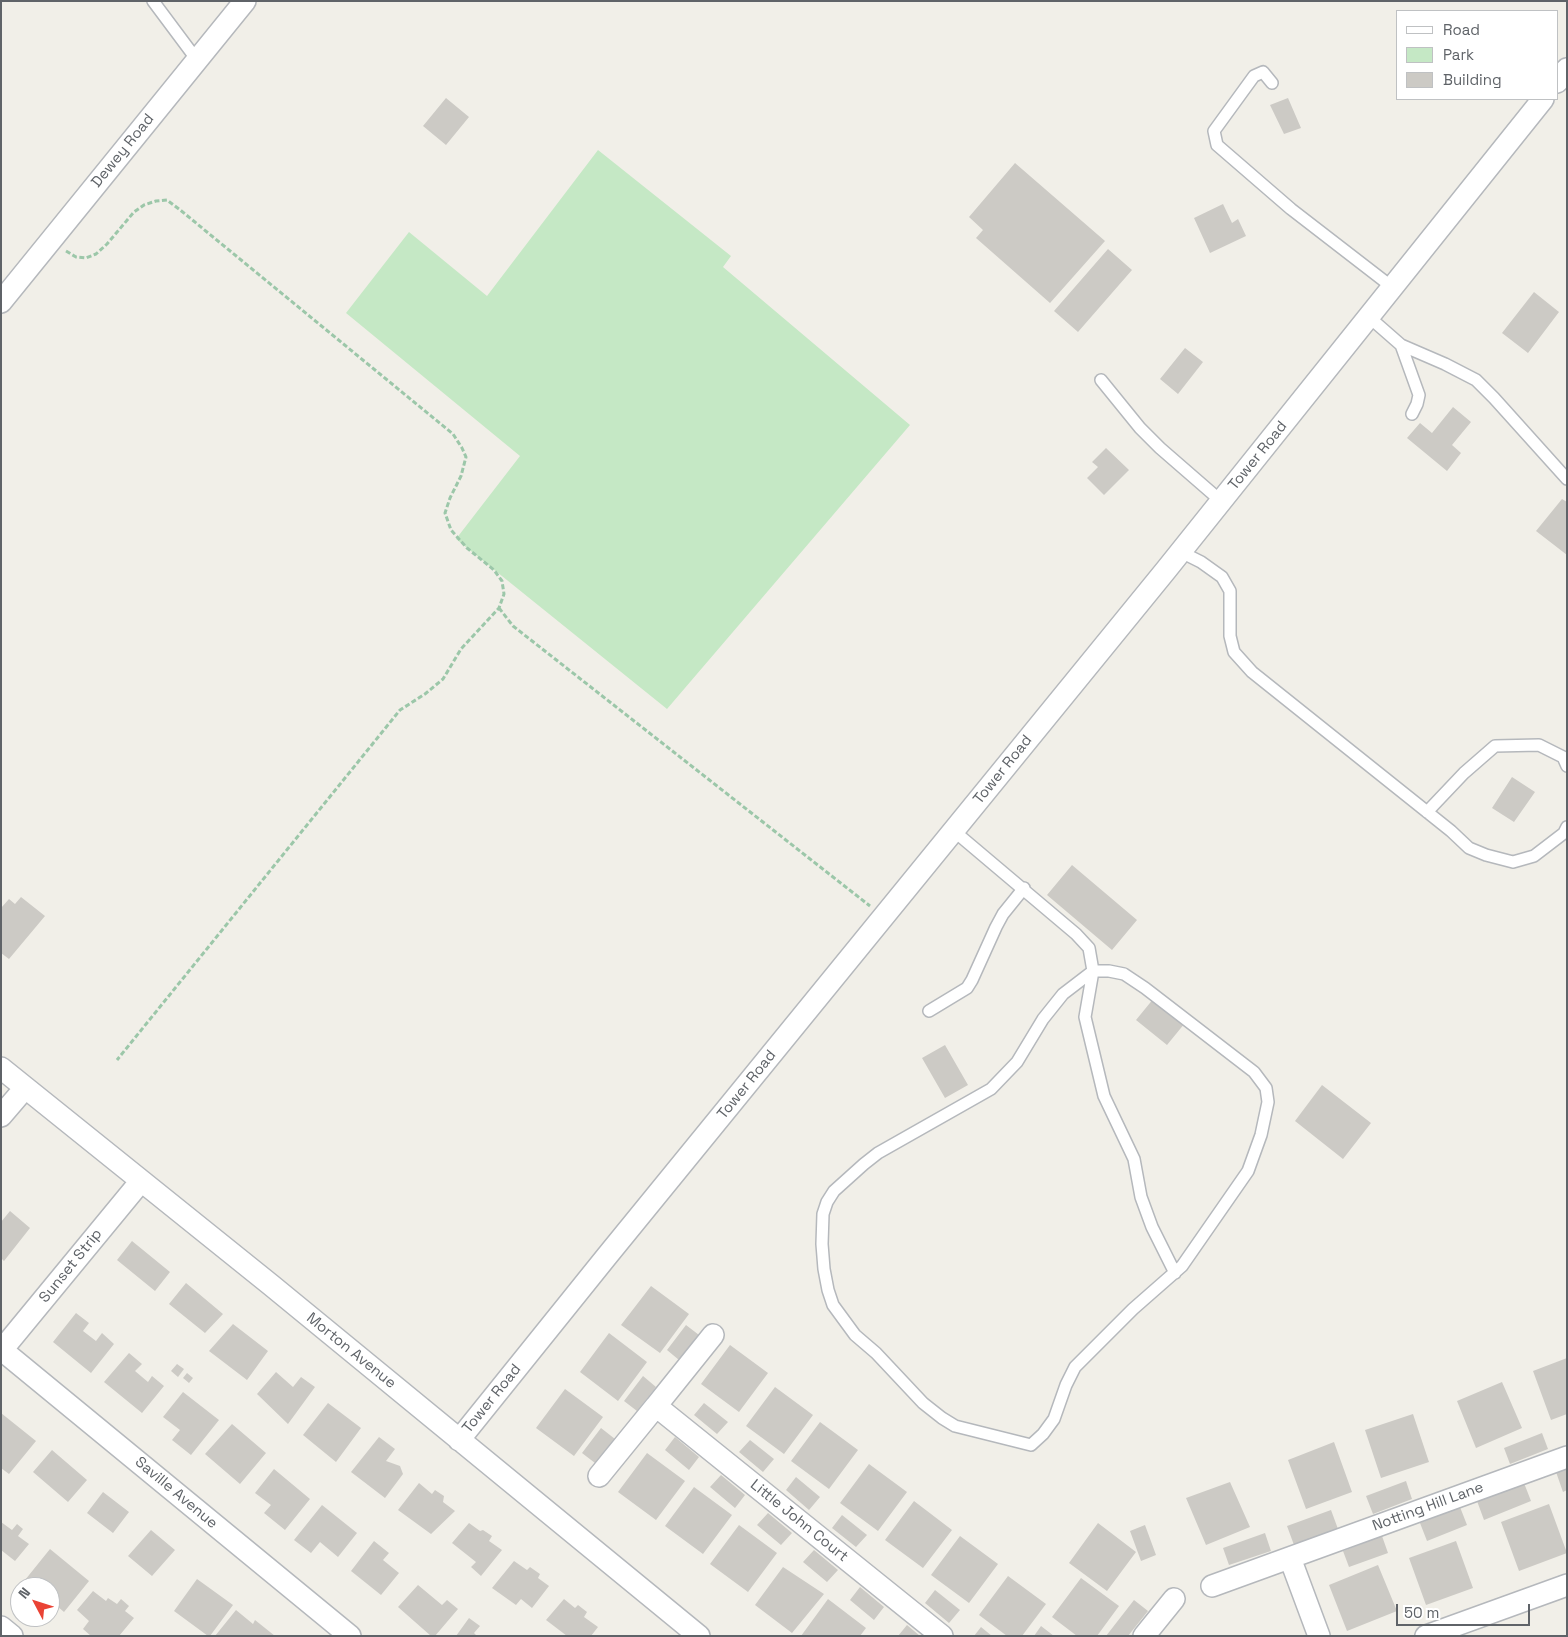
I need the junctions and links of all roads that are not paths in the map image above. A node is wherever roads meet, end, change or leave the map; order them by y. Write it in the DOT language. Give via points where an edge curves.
graph roads {
  1 [pos="153,1"];
  2 [pos="245,1"];
  3 [pos="197,60"];
  4 [pos="1272,83"];
  5 [pos="1542,100"];
  6 [pos="1392,287"];
  7 [pos="1,302"];
  8 [pos="1369,317"];
  9 [pos="1401,345"];
  10 [pos="1101,380"];
  11 [pos="1412,414"];
  12 [pos="1567,478"];
  13 [pos="1222,501"];
  14 [pos="1181,552"];
  15 [pos="1567,766"];
  16 [pos="1427,812"];
  17 [pos="1567,827"];
  18 [pos="954,831"];
  19 [pos="1024,888"];
  20 [pos="1093,972"];
  21 [pos="929,1010"];
  22 [pos="1,1068"];
  23 [pos="25,1088"];
  24 [pos="1,1116"];
  25 [pos="141,1181"];
  26 [pos="1175,1273"];
  27 [pos="713,1336"];
  28 [pos="2,1350"];
  29 [pos="656,1406"];
  30 [pos="459,1440"];
  31 [pos="1567,1457"];
  32 [pos="599,1476"];
  33 [pos="1290,1558"];
  34 [pos="1567,1585"];
  35 [pos="1212,1586"];
  36 [pos="1174,1599"];
  37 [pos="1,1627"];
  38 [pos="12,1636"];
  39 [pos="350,1636"];
  40 [pos="699,1636"];
  41 [pos="942,1636"];
  42 [pos="1144,1636"];
  43 [pos="1319,1636"];
  44 [pos="1426,1636"];
  1 -- 3 [label="lane"];
  2 -- 3 [label="street, Dewey Road"];
  3 -- 7 [label="street, Dewey Road"];
  4 -- 6 [label="lane" via="1262,72 1254,76 1214,131 1217,144 1291,208"];
  5 -- 6 [label="street, Tower Road"];
  6 -- 8 [label="street, Tower Road"];
  8 -- 9 [label="lane"];
  8 -- 13 [label="street, Tower Road"];
  9 -- 11 [label="lane" via="1418,394 1418,404"];
  9 -- 12 [label="lane" via="1476,380"];
  10 -- 13 [label="lane" via="1154,442"];
  13 -- 14 [label="street, Tower Road"];
  14 -- 16 [label="lane" via="1222,577 1230,591 1230,636 1234,652 1252,672"];
  14 -- 18 [label="street, Tower Road"];
  15 -- 16 [label="lane" via="1563,757 1539,745 1495,746"];
  16 -- 17 [label="lane" via="1469,848 1513,862 1534,856 1564,833"];
  18 -- 19 [label="lane"];
  18 -- 30 [label="street, Tower Road"];
  19 -- 20 [label="lane" via="1089,948"];
  19 -- 21 [label="lane" via="996,926 967,988"];
  20 -- 26 [label="lane" via="1085,1017 1104,1096 1134,1160 1141,1197 1152,1227"];
  20 -- 26 [label="lane" via="1124,974 1145,988 1254,1072 1266,1088 1268,1102 1261,1135 1248,1171"];
  20 -- 26 [label="lane" via="1063,994 1017,1062 991,1089 878,1154 834,1192 826,1202 823,1214 822,1244 828,1290 833,1305 855,1335 942,1418 955,1426 1031,1445 1054,1419 1076,1367 1133,1309"];
  22 -- 23 [label="street, Morton Avenue"];
  23 -- 24 [label="street"];
  23 -- 25 [label="street, Morton Avenue"];
  25 -- 28 [label="street, Sunset Strip"];
  25 -- 30 [label="street, Morton Avenue"];
  27 -- 29 [label="street"];
  28 -- 39 [label="street, Saville Avenue"];
  29 -- 32 [label="street"];
  29 -- 41 [label="street, Little John Court"];
  30 -- 40 [label="street, Morton Avenue"];
  31 -- 33 [label="street, Notting Hill Lane"];
  33 -- 35 [label="street, Notting Hill Lane"];
  33 -- 43 [label="street"];
  34 -- 44 [label="street"];
  36 -- 42 [label="street"];
  37 -- 38 [label="street"];
}
